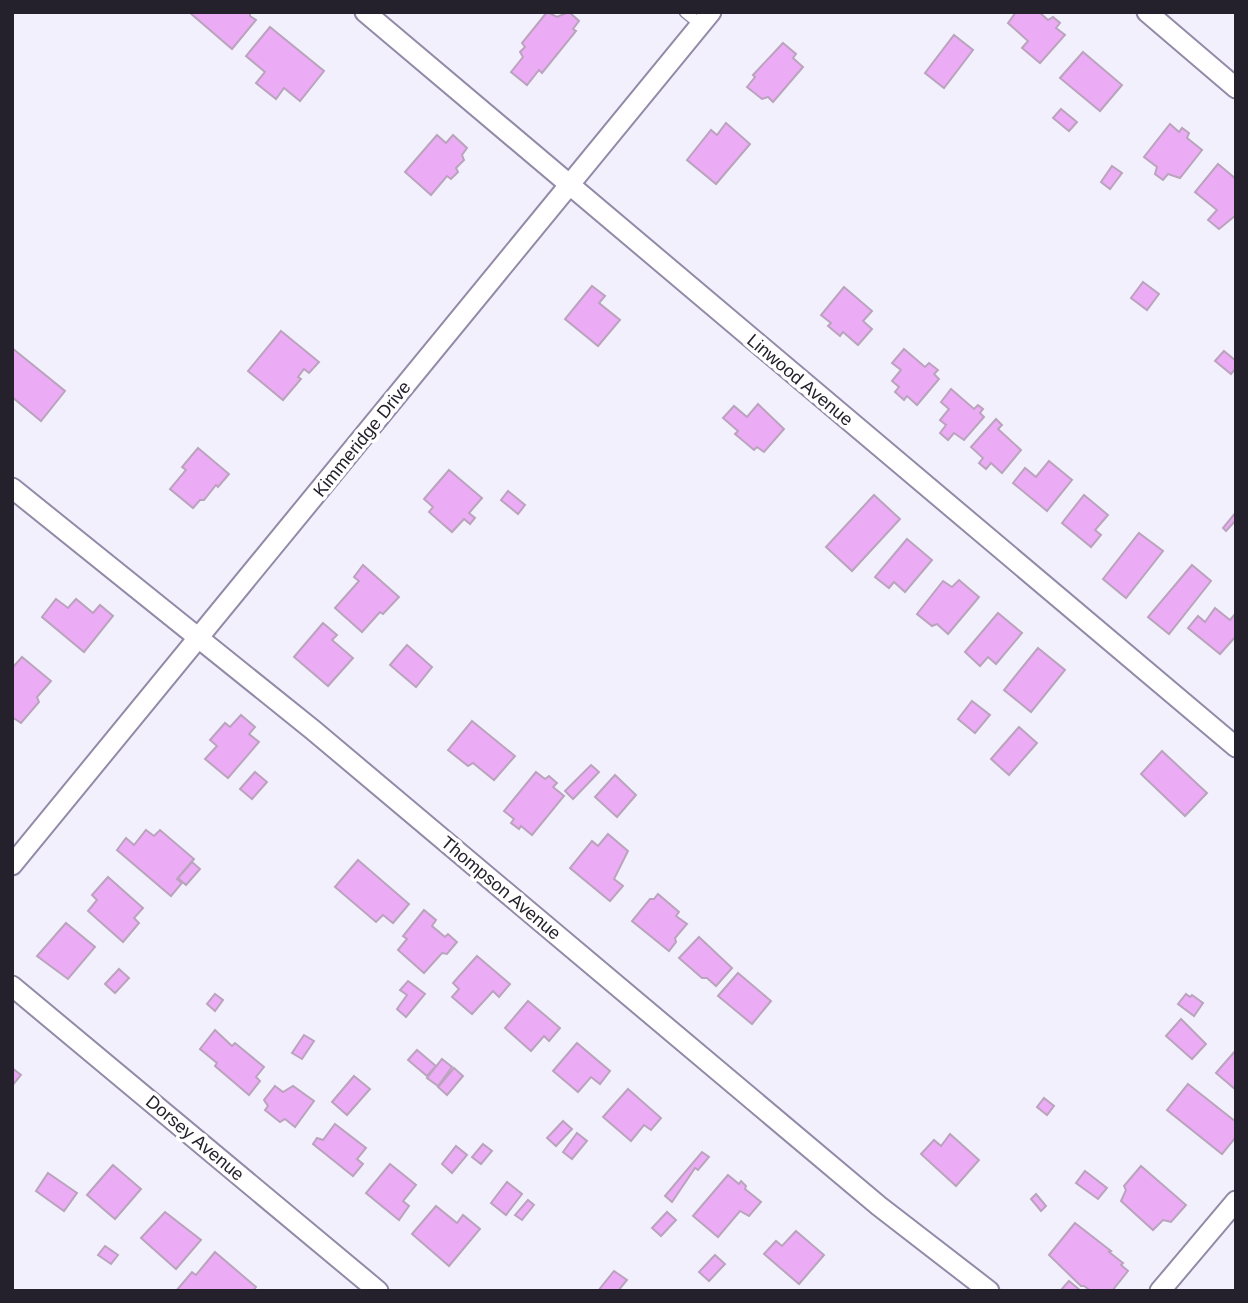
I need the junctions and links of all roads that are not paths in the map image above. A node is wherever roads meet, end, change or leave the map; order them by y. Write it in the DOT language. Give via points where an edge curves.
graph roads {
  1 [pos="365,12"];
  2 [pos="684,12"];
  3 [pos="1147,12"];
  4 [pos="706,19"];
  5 [pos="1236,88"];
  6 [pos="569,186"];
  7 [pos="12,488"];
  8 [pos="199,638"];
  9 [pos="1236,747"];
  10 [pos="12,865"];
  11 [pos="12,986"];
  12 [pos="1236,1201"];
  13 [pos="378,1291"];
  14 [pos="989,1291"];
  15 [pos="1160,1291"];
  1 -- 6 [label="street, Linwood Avenue"];
  2 -- 4 [label="lane"];
  3 -- 5 [label="street"];
  4 -- 6 [label="street, Kimmeridge Drive"];
  6 -- 8 [label="street, Kimmeridge Drive"];
  6 -- 9 [label="street, Linwood Avenue"];
  7 -- 8 [label="street, Thompson Avenue"];
  8 -- 10 [label="street, Kimmeridge Drive"];
  8 -- 14 [label="street, Thompson Avenue" via="879,1206"];
  11 -- 13 [label="street, Dorsey Avenue"];
  12 -- 15 [label="street"];
}
